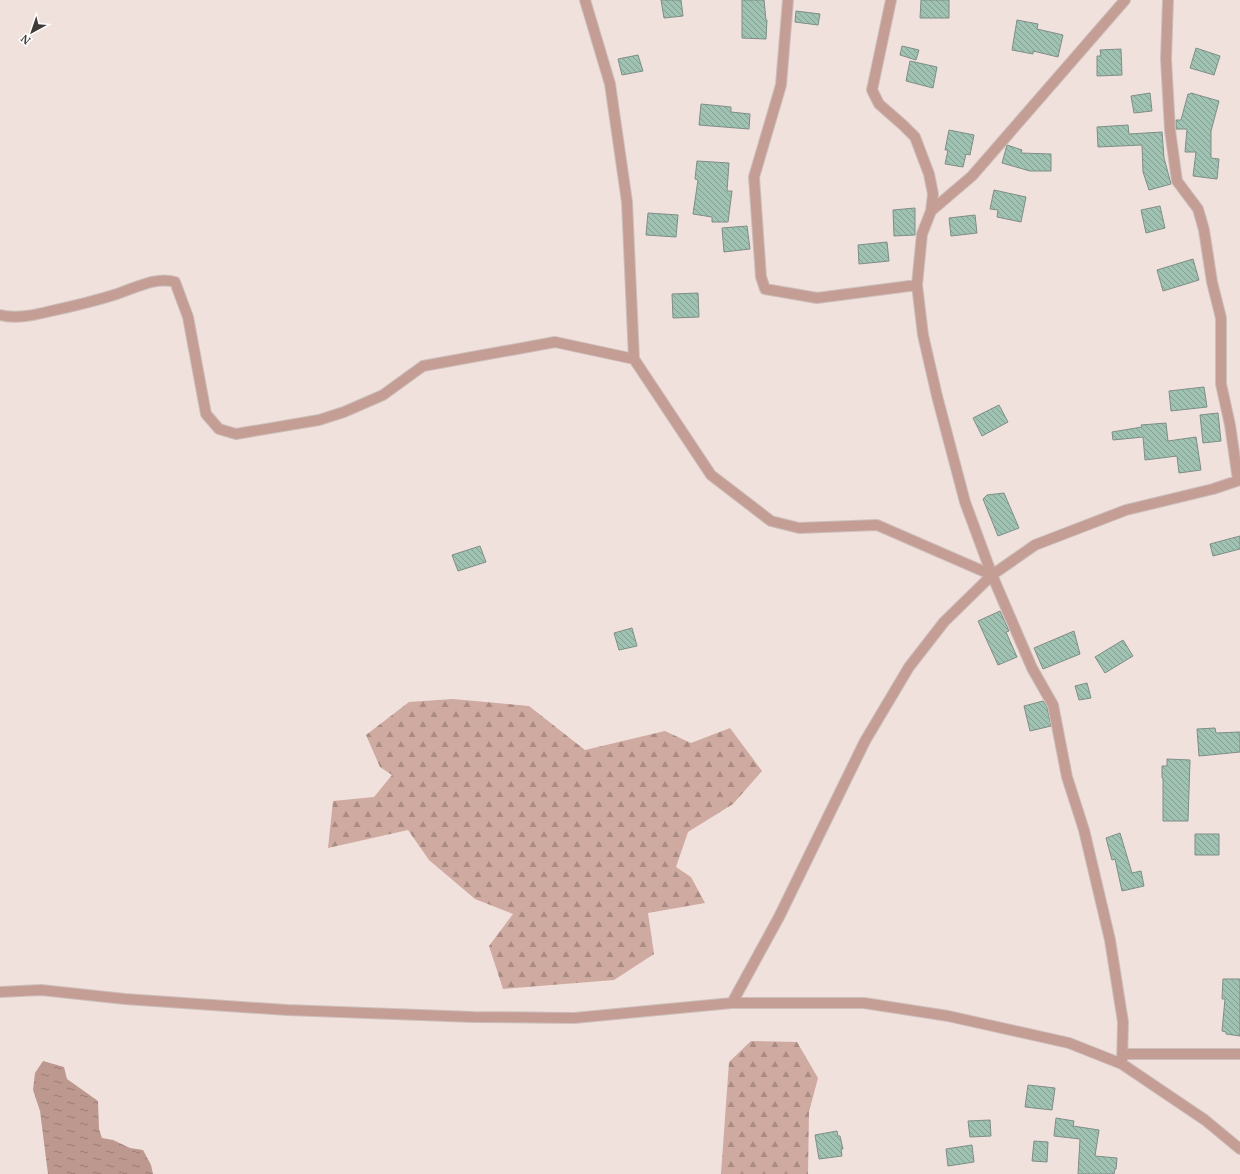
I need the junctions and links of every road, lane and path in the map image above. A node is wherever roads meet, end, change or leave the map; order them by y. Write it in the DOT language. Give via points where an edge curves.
graph roads {
  1 [pos="585,0"];
  2 [pos="788,0"];
  3 [pos="891,0"];
  4 [pos="1125,0"];
  5 [pos="1168,0"];
  6 [pos="931,211"];
  7 [pos="917,285"];
  8 [pos="0,316"];
  9 [pos="634,359"];
  10 [pos="1239,480"];
  11 [pos="992,574"];
  12 [pos="0,992"];
  13 [pos="732,1003"];
  14 [pos="1240,1054"];
  15 [pos="1122,1059"];
  16 [pos="1240,1149"];
  1 -- 9 [label="street" via="610,84 627,202"];
  2 -- 7 [label="street" via="781,85 754,177 761,277 764,288 817,298"];
  3 -- 6 [label="street" via="872,90 879,104 915,137 933,194"];
  4 -- 6 [label="street" via="972,176"];
  5 -- 10 [label="street" via="1167,67 1170,130 1177,182 1198,208 1204,230 1212,282 1221,318 1221,384"];
  6 -- 7 [label="street" via="922,234"];
  7 -- 11 [label="street" via="923,335 937,396 965,502"];
  8 -- 9 [label="street" via="9,318 32,315 90,303 154,282 176,282 188,317 206,414 220,429 236,434 319,420 344,412 383,395 423,366 555,342"];
  9 -- 11 [label="street" via="711,475 772,521 799,528 877,525"];
  10 -- 11 [label="street" via="1213,489 1126,510 1035,545"];
  11 -- 13 [label="street" via="944,622 909,667 865,741 779,917"];
  11 -- 15 [label="street" via="1032,668 1053,705 1067,777 1084,830 1110,940 1123,1022"];
  12 -- 13 [label="street" via="41,990 125,999 287,1010 473,1017 574,1018"];
  13 -- 15 [label="street" via="864,1003 948,1016 1068,1043"];
  14 -- 15 [label="street"];
  15 -- 16 [label="street"];
}
